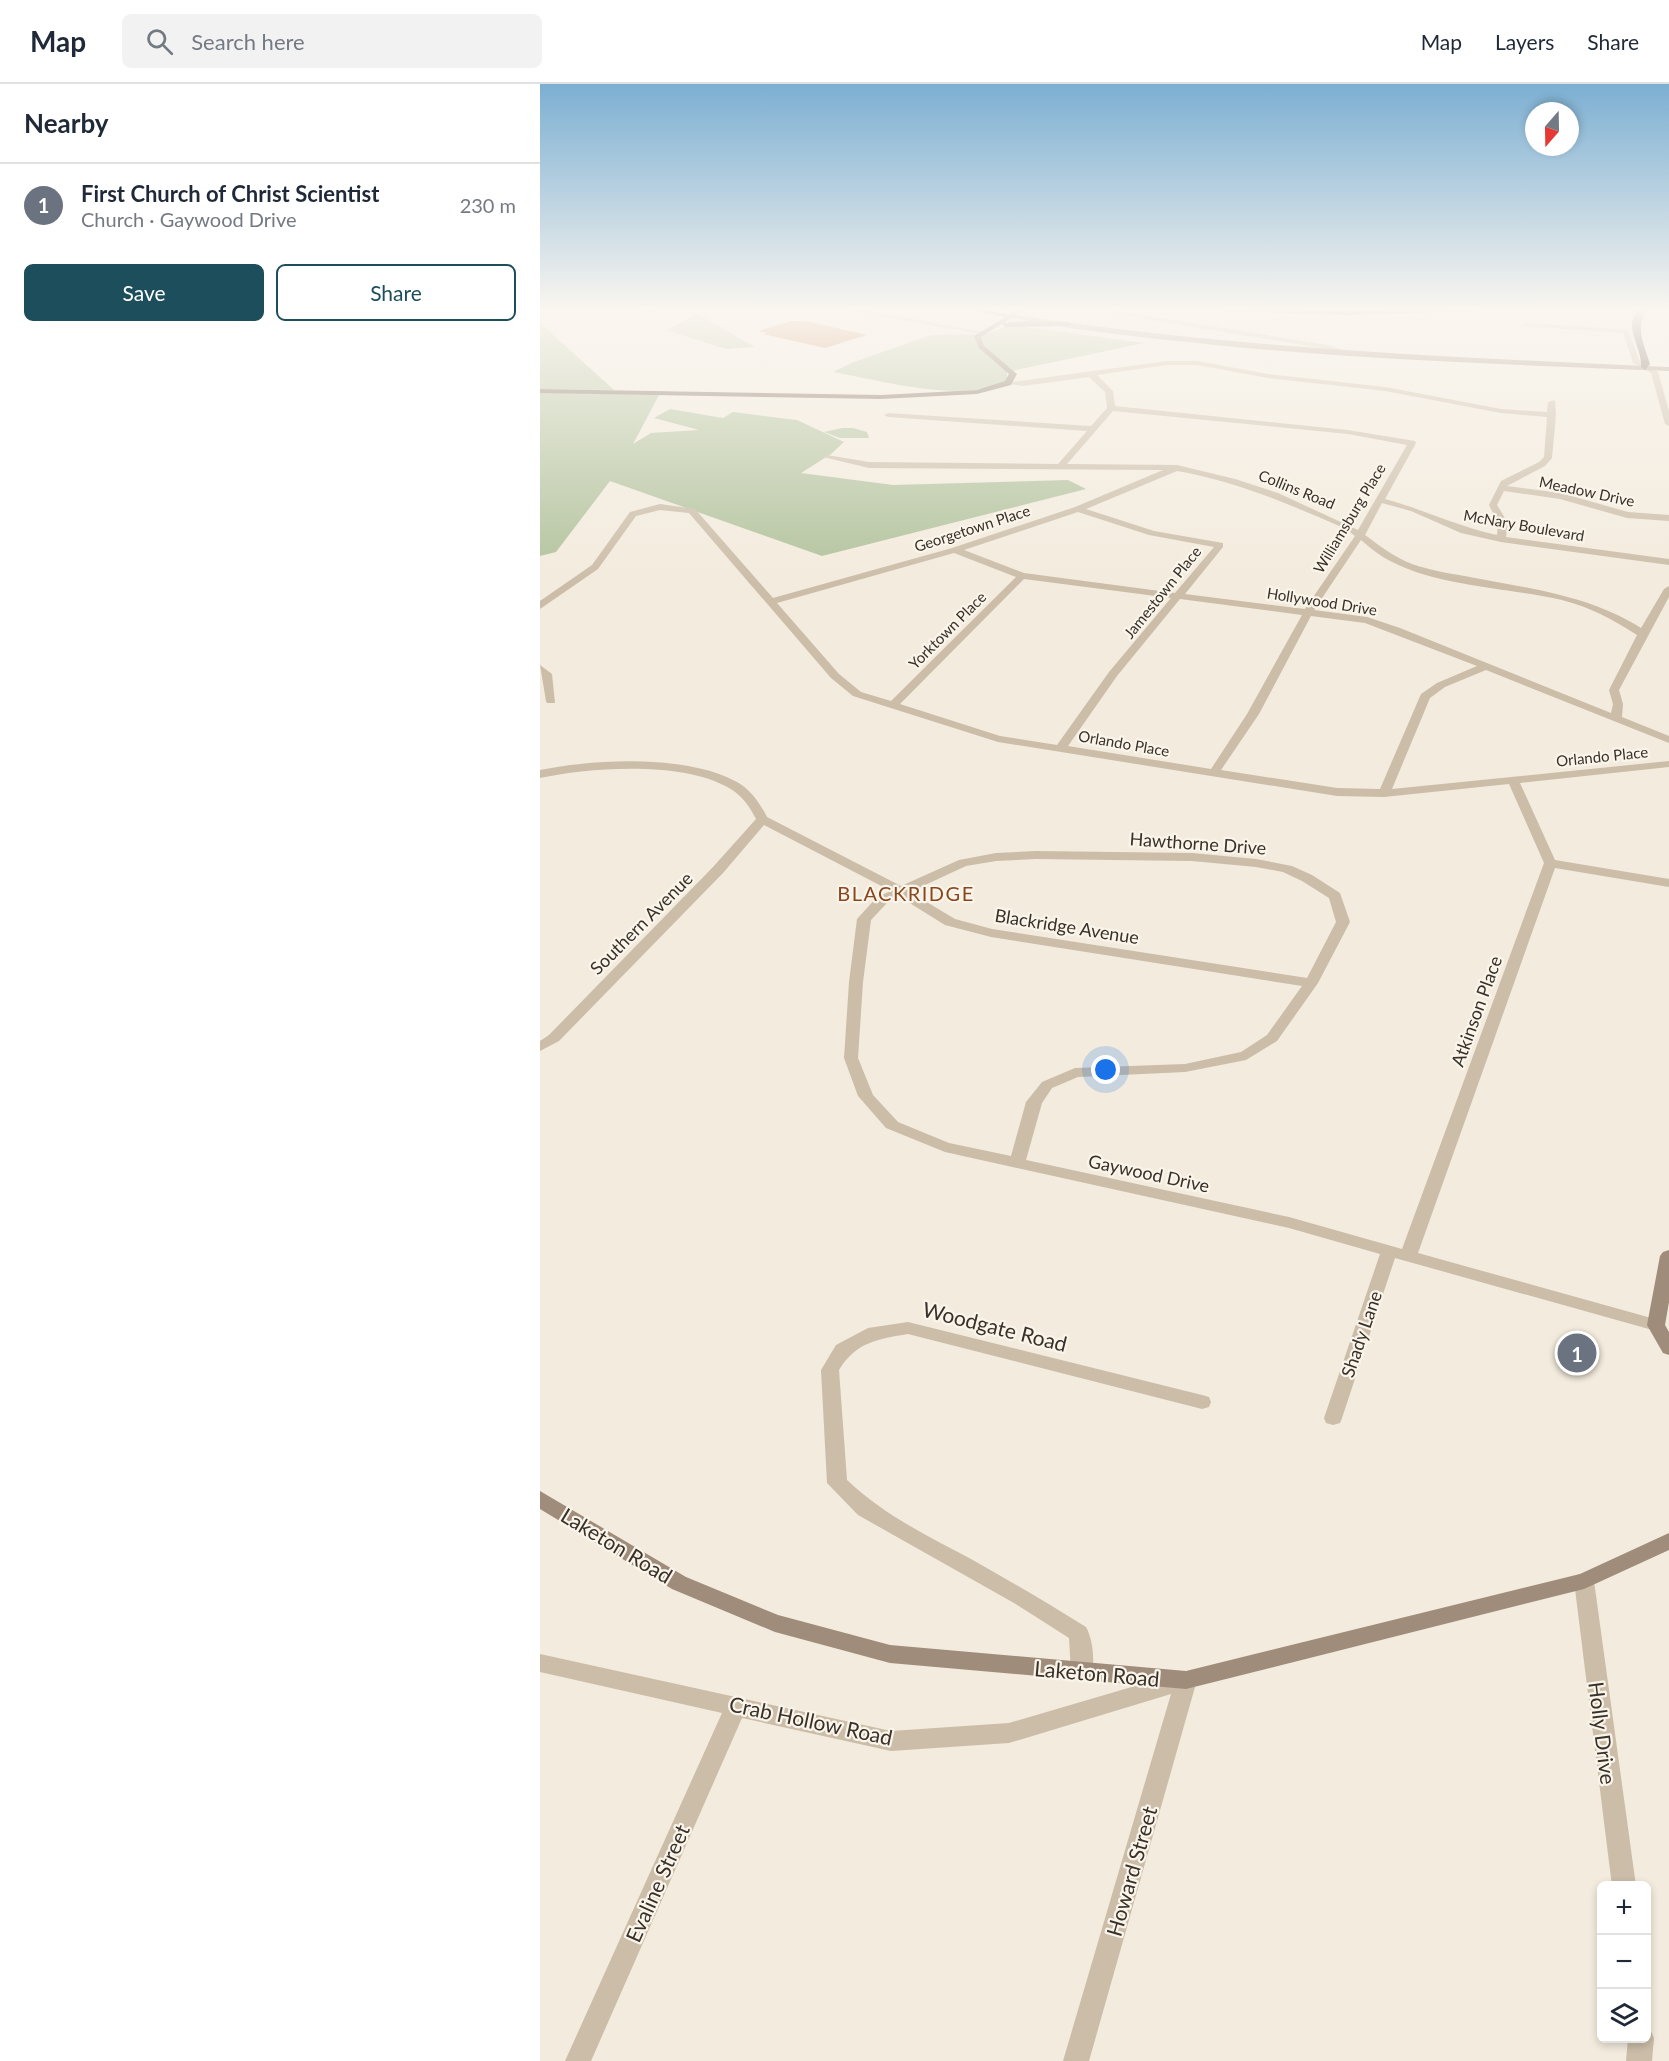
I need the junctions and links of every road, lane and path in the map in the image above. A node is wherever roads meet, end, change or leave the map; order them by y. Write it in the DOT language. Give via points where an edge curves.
graph roads {
  1 [pos="1110,399"];
  2 [pos="1439,399"];
  3 [pos="1662,399"];
  4 [pos="1552,402"];
  5 [pos="1112,408"];
  6 [pos="888,415"];
  7 [pos="1552,416"];
  8 [pos="1669,424"];
  9 [pos="1094,429"];
  10 [pos="827,457"];
  11 [pos="1062,465"];
  12 [pos="1177,468"];
  13 [pos="1500,488"];
  14 [pos="1379,500"];
  15 [pos="1078,509"];
  16 [pos="1669,518"];
  17 [pos="1360,535"];
  18 [pos="1501,539"];
  19 [pos="955,550"];
  20 [pos="1669,562"];
  21 [pos="1022,576"];
  22 [pos="1669,589"];
  23 [pos="1180,596"];
  24 [pos="772,601"];
  25 [pos="540,606"];
  26 [pos="1308,612"];
  27 [pos="1643,634"];
  28 [pos="1487,666"];
  29 [pos="540,668"];
  30 [pos="551,701"];
  31 [pos="892,706"];
  32 [pos="1616,717"];
  33 [pos="1669,740"];
  34 [pos="1061,748"];
  35 [pos="1669,764"];
  36 [pos="540,774"];
  37 [pos="1213,774"];
  38 [pos="1513,780"];
  39 [pos="1384,793"];
  40 [pos="762,819"];
  41 [pos="1550,863"];
  42 [pos="1669,883"];
  43 [pos="900,891"];
  44 [pos="1311,983"];
  45 [pos="540,1047"];
  46 [pos="1017,1163"];
  47 [pos="1389,1251"];
  48 [pos="1408,1256"];
  49 [pos="1669,1256"];
  50 [pos="1656,1325"];
  51 [pos="1669,1348"];
  52 [pos="1202,1402"];
  53 [pos="1333,1418"];
  54 [pos="540,1499"];
  55 [pos="1669,1541"];
  56 [pos="1584,1581"];
  57 [pos="540,1663"];
  58 [pos="1082,1672"];
  59 [pos="1186,1680"];
  60 [pos="737,1705"];
  61 [pos="1623,1881"];
  62 [pos="1641,2043"];
  63 [pos="578,2061"];
  64 [pos="1076,2061"];
  65 [pos="1639,2061"];
  1 -- 5 [label="street"];
  2 -- 7 [label="street"];
  3 -- 8 [label="street"];
  4 -- 7 [label="street"];
  5 -- 9 [label="street"];
  5 -- 14 [label="street, Williamsburg Place" via="1348,432 1412,443"];
  6 -- 9 [label="street"];
  7 -- 13 [label="street" via="1548,458"];
  9 -- 11 [label="street"];
  10 -- 11 [label="street, Collins Road" via="869,465"];
  11 -- 12 [label="street, Collins Road"];
  12 -- 15 [label="street, Georgetown Place"];
  12 -- 17 [label="street, Collins Road" via="1275,495"];
  13 -- 16 [label="street, Meadow Drive" via="1561,496 1627,514"];
  13 -- 18 [label="street" via="1493,505 1503,523"];
  14 -- 17 [label="street, Williamsburg Place"];
  14 -- 18 [label="street, McNary Boulevard" via="1414,509 1464,531"];
  15 -- 19 [label="street, Georgetown Place"];
  15 -- 23 [label="street, Jamestown Place" via="1152,533 1220,545"];
  17 -- 26 [label="street, Williamsburg Place"];
  17 -- 27 [label="street, Collins Road" via="1386,555 1409,566 1566,598 1614,615"];
  18 -- 20 [label="street, McNary Boulevard"];
  19 -- 21 [label="street, Hollywood Drive"];
  19 -- 24 [label="street, Georgetown Place"];
  21 -- 23 [label="street, Hollywood Drive"];
  21 -- 31 [label="street, Yorktown Place"];
  22 -- 27 [label="street"];
  23 -- 26 [label="street, Hollywood Drive"];
  23 -- 34 [label="street, Jamestown Place" via="1113,674"];
  24 -- 25 [label="street, Orlando Place" via="692,511 660,507 633,514 595,567"];
  24 -- 31 [label="street, Orlando Place" via="835,676 857,694"];
  26 -- 28 [label="street, Hollywood Drive" via="1367,620"];
  26 -- 37 [label="street, Williamsburg Place" via="1253,714"];
  27 -- 32 [label="street" via="1614,690"];
  28 -- 32 [label="street, Hollywood Drive"];
  28 -- 39 [label="street" via="1425,696"];
  29 -- 30 [label="street" via="547,674"];
  31 -- 34 [label="street, Orlando Place" via="998,739"];
  32 -- 33 [label="street, Hollywood Drive"];
  34 -- 37 [label="street, Orlando Place"];
  35 -- 38 [label="street, Orlando Place"];
  36 -- 40 [label="street, Blackridge Avenue" via="624,765 684,769 719,778 750,797"];
  37 -- 39 [label="street, Orlando Place" via="1337,792"];
  38 -- 39 [label="street, Orlando Place"];
  38 -- 41 [label="street"];
  40 -- 43 [label="street, Blackridge Avenue"];
  40 -- 45 [label="street, Southern Avenue" via="718,870 554,1038"];
  41 -- 42 [label="street"];
  41 -- 48 [label="street, Atkinson Place"];
  43 -- 44 [label="street, Blackridge Avenue" via="950,922 991,933"];
  43 -- 44 [label="street, Hawthorne Drive" via="963,863 996,857 1192,857 1287,869 1335,896 1342,922"];
  43 -- 46 [label="street, Gaywood Drive" via="882,900 864,919 850,1058 866,1096 892,1125 945,1147"];
  44 -- 46 [label="street, Hawthorne Drive" via="1272,1038 1246,1056 1185,1068 1075,1073 1047,1085 1034,1102"];
  46 -- 47 [label="street, Gaywood Drive" via="1289,1223"];
  47 -- 48 [label="street, Gaywood Drive"];
  47 -- 53 [label="street, Shady Lane"];
  48 -- 50 [label="street, Gaywood Drive" via="1493,1288"];
  49 -- 50 [label="main road"];
  50 -- 51 [label="main road"];
  52 -- 58 [label="street, Woodgate Road" via="908,1328 874,1333 842,1350 830,1370 837,1483 865,1509 894,1527 1079,1633"];
  54 -- 58 [label="main road, Laketon Road" via="679,1582 775,1623 890,1654"];
  55 -- 56 [label="main road, Laketon Road"];
  56 -- 59 [label="main road, Laketon Road"];
  56 -- 61 [label="street, Holly Drive"];
  57 -- 60 [label="street, Crab Hollow Road"];
  58 -- 59 [label="main road, Laketon Road"];
  59 -- 60 [label="street, Crab Hollow Road" via="1009,1733 891,1741"];
  59 -- 64 [label="street, Howard Street"];
  60 -- 63 [label="street, Evaline Street"];
  62 -- 65 [label="street"];
}
